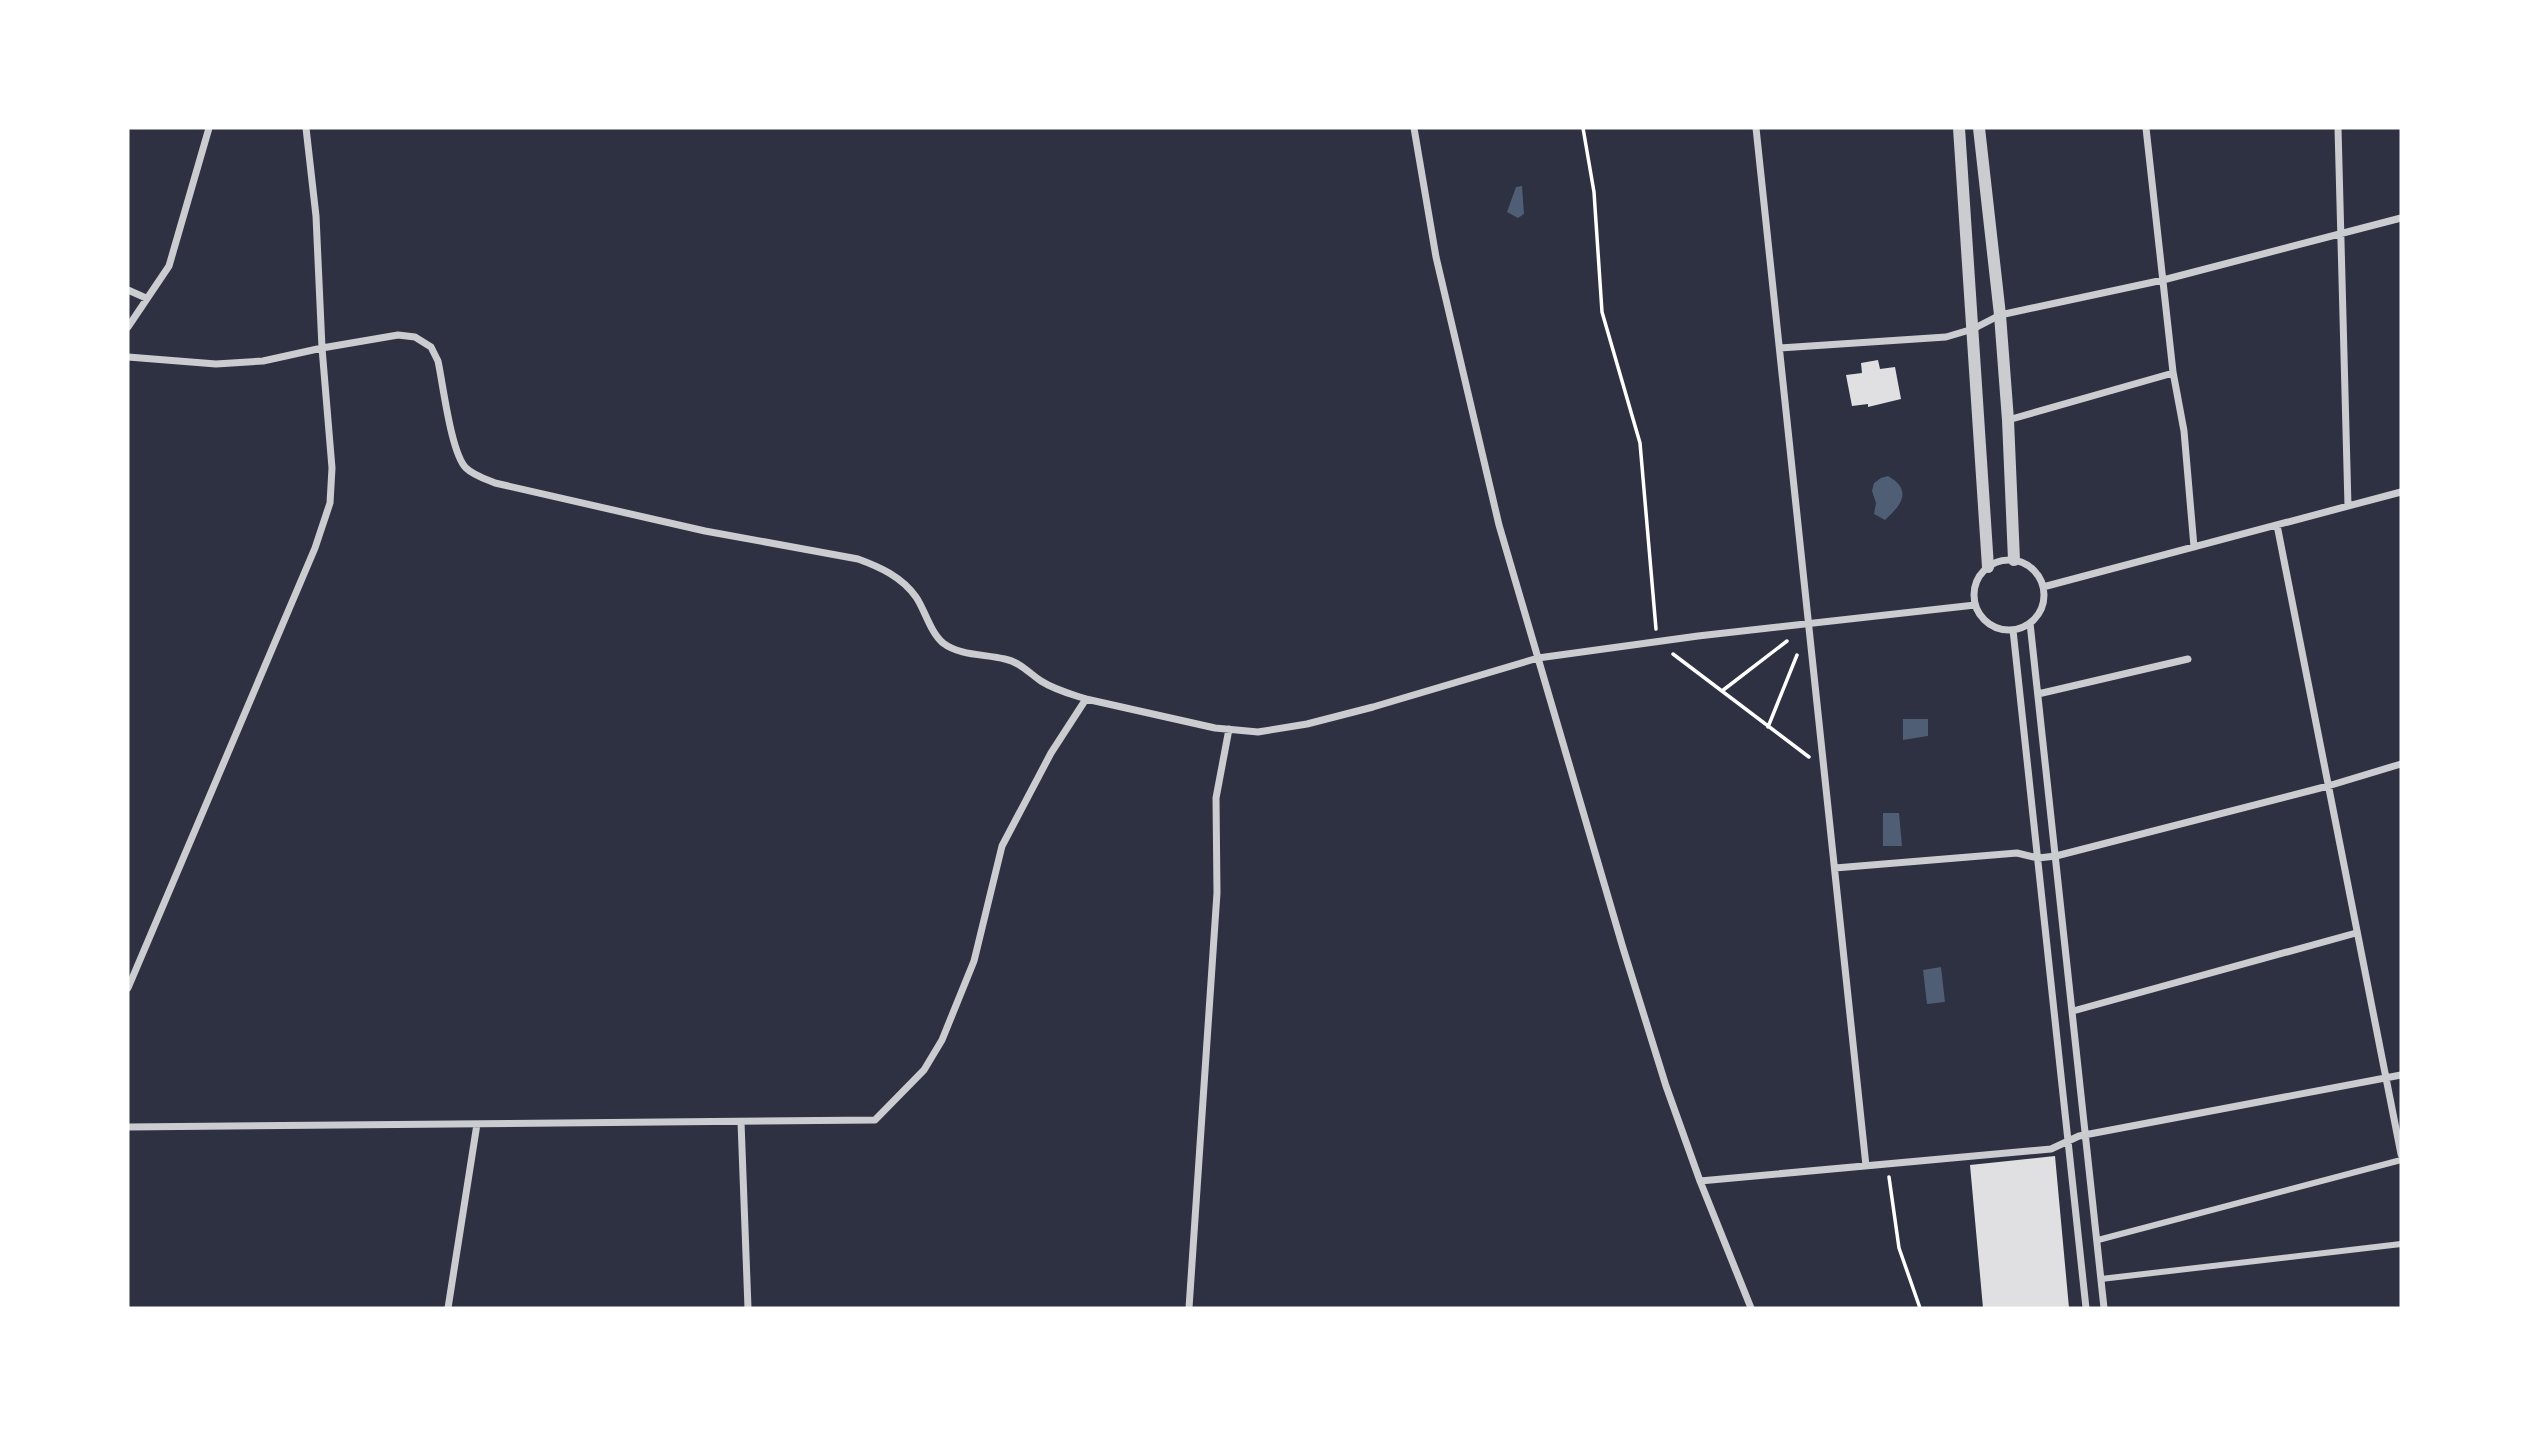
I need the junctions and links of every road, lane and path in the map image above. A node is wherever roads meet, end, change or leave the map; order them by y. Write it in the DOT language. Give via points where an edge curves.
graph roads {
  1 [pos="209,128"];
  2 [pos="306,128"];
  3 [pos="1424,128"];
  4 [pos="1583,128"];
  5 [pos="1756,128"];
  6 [pos="1959,128"];
  7 [pos="1979,128"];
  8 [pos="2146,128"];
  9 [pos="2338,128"];
  10 [pos="1414,129"];
  11 [pos="2401,218"];
  12 [pos="2341,233"];
  13 [pos="2163,279"];
  14 [pos="128,290"];
  15 [pos="146,298"];
  16 [pos="2000,315"];
  17 [pos="128,327"];
  18 [pos="1973,329"];
  19 [pos="322,348"];
  20 [pos="1780,348"];
  21 [pos="128,358"];
  22 [pos="2174,373"];
  23 [pos="2008,420"];
  24 [pos="2401,492"];
  25 [pos="2348,506"];
  26 [pos="2277,525"];
  27 [pos="2194,547"];
  28 [pos="2014,560"];
  29 [pos="1989,567"];
  30 [pos="2043,587"];
  31 [pos="1976,605"];
  32 [pos="2030,623"];
  33 [pos="1810,624"];
  34 [pos="2012,630"];
  35 [pos="1658,641"];
  36 [pos="1538,657"];
  37 [pos="2188,659"];
  38 [pos="1722,691"];
  39 [pos="2038,694"];
  40 [pos="1086,699"];
  41 [pos="1768,727"];
  42 [pos="1229,729"];
  43 [pos="2401,764"];
  44 [pos="1825,768"];
  45 [pos="2328,786"];
  46 [pos="2056,856"];
  47 [pos="2038,858"];
  48 [pos="1835,869"];
  49 [pos="2356,933"];
  50 [pos="128,988"];
  51 [pos="2073,1011"];
  52 [pos="2401,1075"];
  53 [pos="2385,1079"];
  54 [pos="741,1122"];
  55 [pos="477,1124"];
  56 [pos="128,1127"];
  57 [pos="2087,1134"];
  58 [pos="2069,1140"];
  59 [pos="2401,1154"];
  60 [pos="2401,1160"];
  61 [pos="1887,1164"];
  62 [pos="1866,1166"];
  63 [pos="1700,1181"];
  64 [pos="2098,1240"];
  65 [pos="2401,1244"];
  66 [pos="2101,1279"];
  67 [pos="448,1308"];
  68 [pos="748,1308"];
  69 [pos="1189,1308"];
  70 [pos="1751,1308"];
  71 [pos="1920,1308"];
  72 [pos="2086,1308"];
  73 [pos="2104,1308"];
  1 -- 15 [label="street" via="169,266"];
  2 -- 19 [label="street" via="316,216"];
  3 -- 10 [label="street"];
  4 -- 35 [label="path" via="1594,191 1602,312 1640,443"];
  5 -- 20 [label="street"];
  6 -- 18 [label="street"];
  7 -- 16 [label="street"];
  8 -- 13 [label="street"];
  9 -- 12 [label="street"];
  10 -- 36 [label="street" via="1436,257 1499,525"];
  11 -- 12 [label="street"];
  12 -- 13 [label="street"];
  12 -- 25 [label="street"];
  13 -- 16 [label="street"];
  13 -- 22 [label="street"];
  14 -- 15 [label="street"];
  15 -- 17 [label="street"];
  16 -- 18 [label="street"];
  16 -- 23 [label="street"];
  18 -- 20 [label="street" via="1946,337"];
  18 -- 29 [label="street"];
  19 -- 21 [label="street" via="263,361 216,364"];
  19 -- 40 [label="street" via="398,335 415,337 431,347 457,453 465,468 479,476 705,531 858,559 900,580 942,642 960,652 1008,659 1041,681"];
  19 -- 50 [label="street" via="332,468 330,503 316,548"];
  20 -- 33 [label="street"];
  22 -- 23 [label="street"];
  22 -- 27 [label="street"];
  23 -- 28 [label="street"];
  24 -- 25 [label="street"];
  25 -- 26 [label="street"];
  26 -- 27 [label="street"];
  26 -- 45 [label="street"];
  27 -- 30 [label="street"];
  28 -- 29 [label="street"];
  28 -- 30 [label="street" via="2032,569"];
  29 -- 31 [label="street" via="1976,584"];
  30 -- 32 [label="street" via="2042,607"];
  31 -- 33 [label="street"];
  31 -- 34 [label="street" via="1994,626"];
  32 -- 34 [label="street"];
  32 -- 39 [label="street"];
  33 -- 35 [label="street"];
  33 -- 38 [label="path"];
  33 -- 41 [label="path"];
  33 -- 44 [label="street"];
  34 -- 47 [label="street"];
  35 -- 36 [label="street"];
  35 -- 38 [label="path"];
  36 -- 42 [label="street" via="1307,724 1258,732"];
  36 -- 63 [label="street" via="1623,948"];
  37 -- 39 [label="street"];
  38 -- 41 [label="path"];
  39 -- 46 [label="street"];
  40 -- 42 [label="street"];
  40 -- 54 [label="street" via="1051,753 1002,846 974,961 942,1041 924,1070 875,1119"];
  41 -- 44 [label="path"];
  42 -- 69 [label="street" via="1216,798 1217,893"];
  43 -- 45 [label="street"];
  44 -- 48 [label="street"];
  45 -- 46 [label="street"];
  45 -- 49 [label="street"];
  46 -- 47 [label="street"];
  46 -- 51 [label="street"];
  47 -- 48 [label="street" via="2017,853"];
  47 -- 58 [label="street"];
  48 -- 62 [label="street"];
  49 -- 51 [label="street"];
  49 -- 53 [label="street"];
  51 -- 57 [label="street"];
  52 -- 53 [label="street"];
  53 -- 57 [label="street"];
  53 -- 59 [label="street"];
  54 -- 55 [label="street"];
  54 -- 68 [label="street"];
  55 -- 56 [label="street"];
  55 -- 67 [label="street"];
  57 -- 58 [label="street"];
  57 -- 64 [label="street"];
  58 -- 61 [label="street" via="2051,1149"];
  58 -- 72 [label="street"];
  60 -- 64 [label="street"];
  61 -- 62 [label="street"];
  61 -- 71 [label="path" via="1899,1248"];
  62 -- 63 [label="street"];
  63 -- 70 [label="street"];
  64 -- 66 [label="street"];
  65 -- 66 [label="street"];
  66 -- 73 [label="street"];
}
